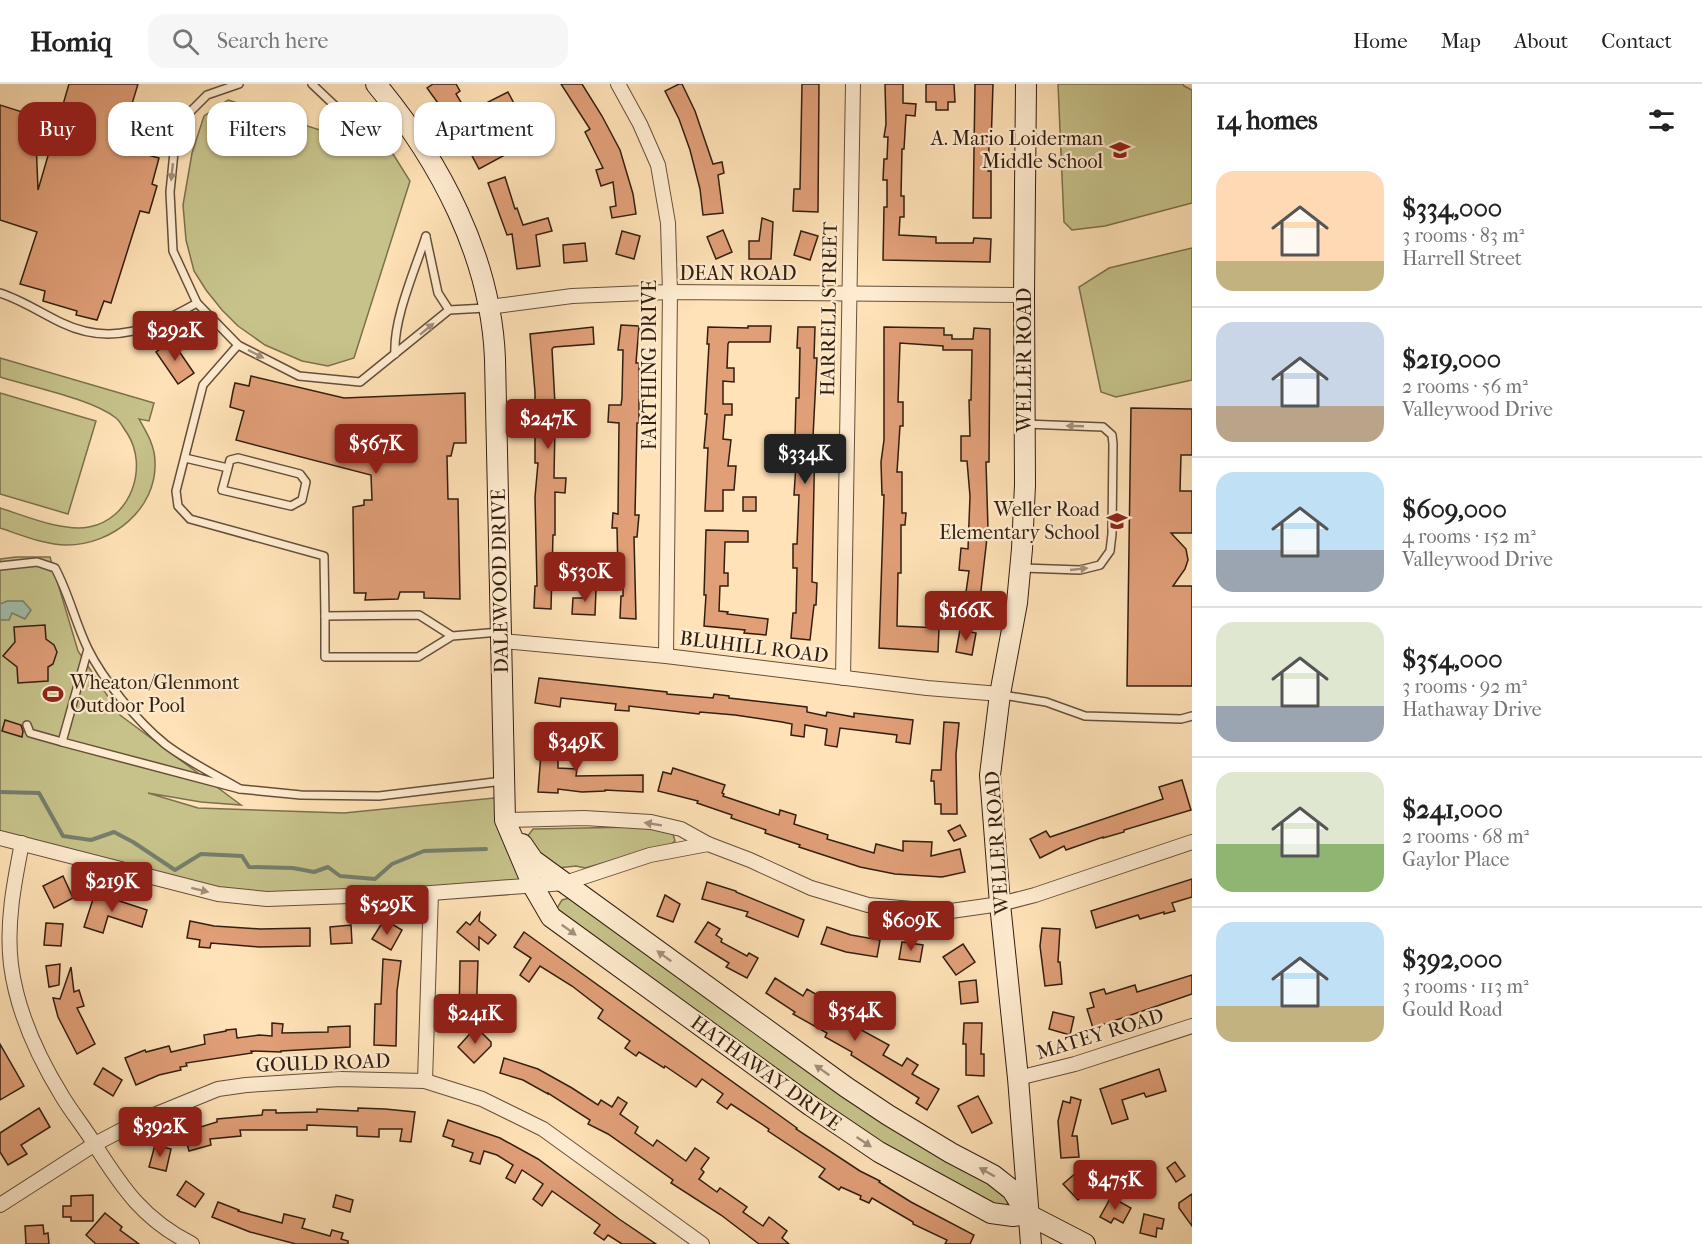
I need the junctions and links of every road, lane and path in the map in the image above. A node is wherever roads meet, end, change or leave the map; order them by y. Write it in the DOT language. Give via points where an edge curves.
graph roads {
  1 [pos="239,84"];
  2 [pos="312,84"];
  3 [pos="376,84"];
  4 [pos="618,84"];
  5 [pos="853,84"];
  6 [pos="1026,84"];
  7 [pos="331,102"];
  8 [pos="670,292"];
  9 [pos="848,292"];
  10 [pos="0,293"];
  11 [pos="1024,295"];
  12 [pos="197,303"];
  13 [pos="489,307"];
  14 [pos="449,310"];
  15 [pos="238,345"];
  16 [pos="395,354"];
  17 [pos="1025,424"];
  18 [pos="185,458"];
  19 [pos="228,468"];
  20 [pos="0,566"];
  21 [pos="1021,568"];
  22 [pos="325,616"];
  23 [pos="452,636"];
  24 [pos="501,636"];
  25 [pos="88,649"];
  26 [pos="666,656"];
  27 [pos="843,678"];
  28 [pos="1000,694"];
  29 [pos="1192,716"];
  30 [pos="27,725"];
  31 [pos="62,742"];
  32 [pos="504,781"];
  33 [pos="240,789"];
  34 [pos="505,820"];
  35 [pos="0,838"];
  36 [pos="1192,842"];
  37 [pos="22,843"];
  38 [pos="708,844"];
  39 [pos="565,884"];
  40 [pos="533,886"];
  41 [pos="431,893"];
  42 [pos="1000,904"];
  43 [pos="1192,1026"];
  44 [pos="1018,1078"];
  45 [pos="425,1081"];
  46 [pos="95,1144"];
  47 [pos="0,1205"];
  48 [pos="1027,1214"];
  49 [pos="192,1244"];
  50 [pos="702,1244"];
  51 [pos="1031,1244"];
  52 [pos="1085,1244"];
  1 -- 12 [label="lane, one-way" via="207,95 187,115 174,152 170,192 173,251"];
  2 -- 7 [label="lane"];
  3 -- 13 [label="street, DALEWOOD DRIVE" via="401,113 439,171 472,243"];
  4 -- 8 [label="street, FARTHING DRIVE" via="658,165 668,223"];
  5 -- 9 [label="street, HARRELL STREET"];
  6 -- 11 [label="street, WELLER ROAD"];
  8 -- 9 [label="street, DEAN ROAD"];
  8 -- 13 [label="street, DEAN ROAD" via="572,296"];
  8 -- 26 [label="street, FARTHING DRIVE"];
  9 -- 11 [label="street, DEAN ROAD"];
  9 -- 27 [label="street, HARRELL STREET"];
  10 -- 12 [label="lane" via="63,324 97,335 141,330"];
  11 -- 17 [label="street, WELLER ROAD"];
  12 -- 15 [label="lane"];
  13 -- 14 [label="lane"];
  13 -- 24 [label="street, DALEWOOD DRIVE" via="495,353"];
  16 -- 14 [label="lane, one-way"];
  14 -- 16 [label="lane" via="438,293 426,236 400,315"];
  15 -- 16 [label="lane, one-way" via="299,376 360,382"];
  15 -- 18 [label="lane" via="203,385"];
  17 -- 21 [label="street, WELLER ROAD"];
  21 -- 17 [label="lane, one-way" via="1080,570 1101,565 1110,551 1112,534 1112,435 1103,427"];
  18 -- 19 [label="lane"];
  18 -- 22 [label="lane" via="176,490 178,506 190,519 324,556"];
  19 -- 19 [label="lane" via="230,460 238,458 300,474 306,482 302,500 291,506 222,490"];
  20 -- 25 [label="lane" via="37,562 55,568"];
  21 -- 28 [label="street, WELLER ROAD"];
  22 -- 23 [label="lane" via="419,615"];
  22 -- 23 [label="lane" via="325,657 418,657"];
  23 -- 24 [label="lane"];
  24 -- 26 [label="street, BLUHILL ROAD"];
  24 -- 32 [label="street, DALEWOOD DRIVE"];
  25 -- 31 [label="lane"];
  25 -- 33 [label="lane" via="114,689 166,745"];
  26 -- 27 [label="street, BLUHILL ROAD"];
  27 -- 28 [label="street, BLUHILL ROAD"];
  28 -- 29 [label="lane" via="1046,702 1085,716"];
  28 -- 42 [label="street, WELLER ROAD" via="990,775"];
  30 -- 31 [label="lane" via="30,733"];
  31 -- 33 [label="lane"];
  32 -- 33 [label="lane" via="379,796"];
  32 -- 34 [label="street, DALEWOOD DRIVE"];
  38 -- 34 [label="street, one-way" via="681,829 651,822 584,818"];
  34 -- 39 [label="street" via="533,860"];
  34 -- 40 [label="street, DALEWOOD DRIVE"];
  35 -- 37 [label="street"];
  36 -- 42 [label="street"];
  37 -- 41 [label="street, one-way" via="218,894 267,899"];
  37 -- 46 [label="street" via="9,940 21,1008 36,1048 61,1095"];
  38 -- 39 [label="street" via="650,855"];
  38 -- 42 [label="street" via="811,888 868,905 945,912"];
  39 -- 40 [label="street"];
  48 -- 39 [label="street, HATHAWAY DRIVE, one-way" via="1012,1190 993,1175 915,1132 846,1087"];
  40 -- 41 [label="street"];
  40 -- 48 [label="street, HATHAWAY DRIVE, one-way" via="550,917 879,1152 991,1213"];
  41 -- 45 [label="street"];
  42 -- 44 [label="street, WELLER ROAD"];
  43 -- 44 [label="street, MATEY ROAD"];
  44 -- 48 [label="street, WELLER ROAD"];
  45 -- 46 [label="street, GOULD ROAD" via="340,1079 218,1089"];
  45 -- 50 [label="street, GOULD ROAD" via="482,1099 543,1129"];
  46 -- 47 [label="street, GOULD ROAD"];
  46 -- 49 [label="street" via="123,1188 147,1214 169,1233"];
  48 -- 51 [label="street, WELLER ROAD"];
  48 -- 52 [label="street, HATHAWAY DRIVE"];
}
